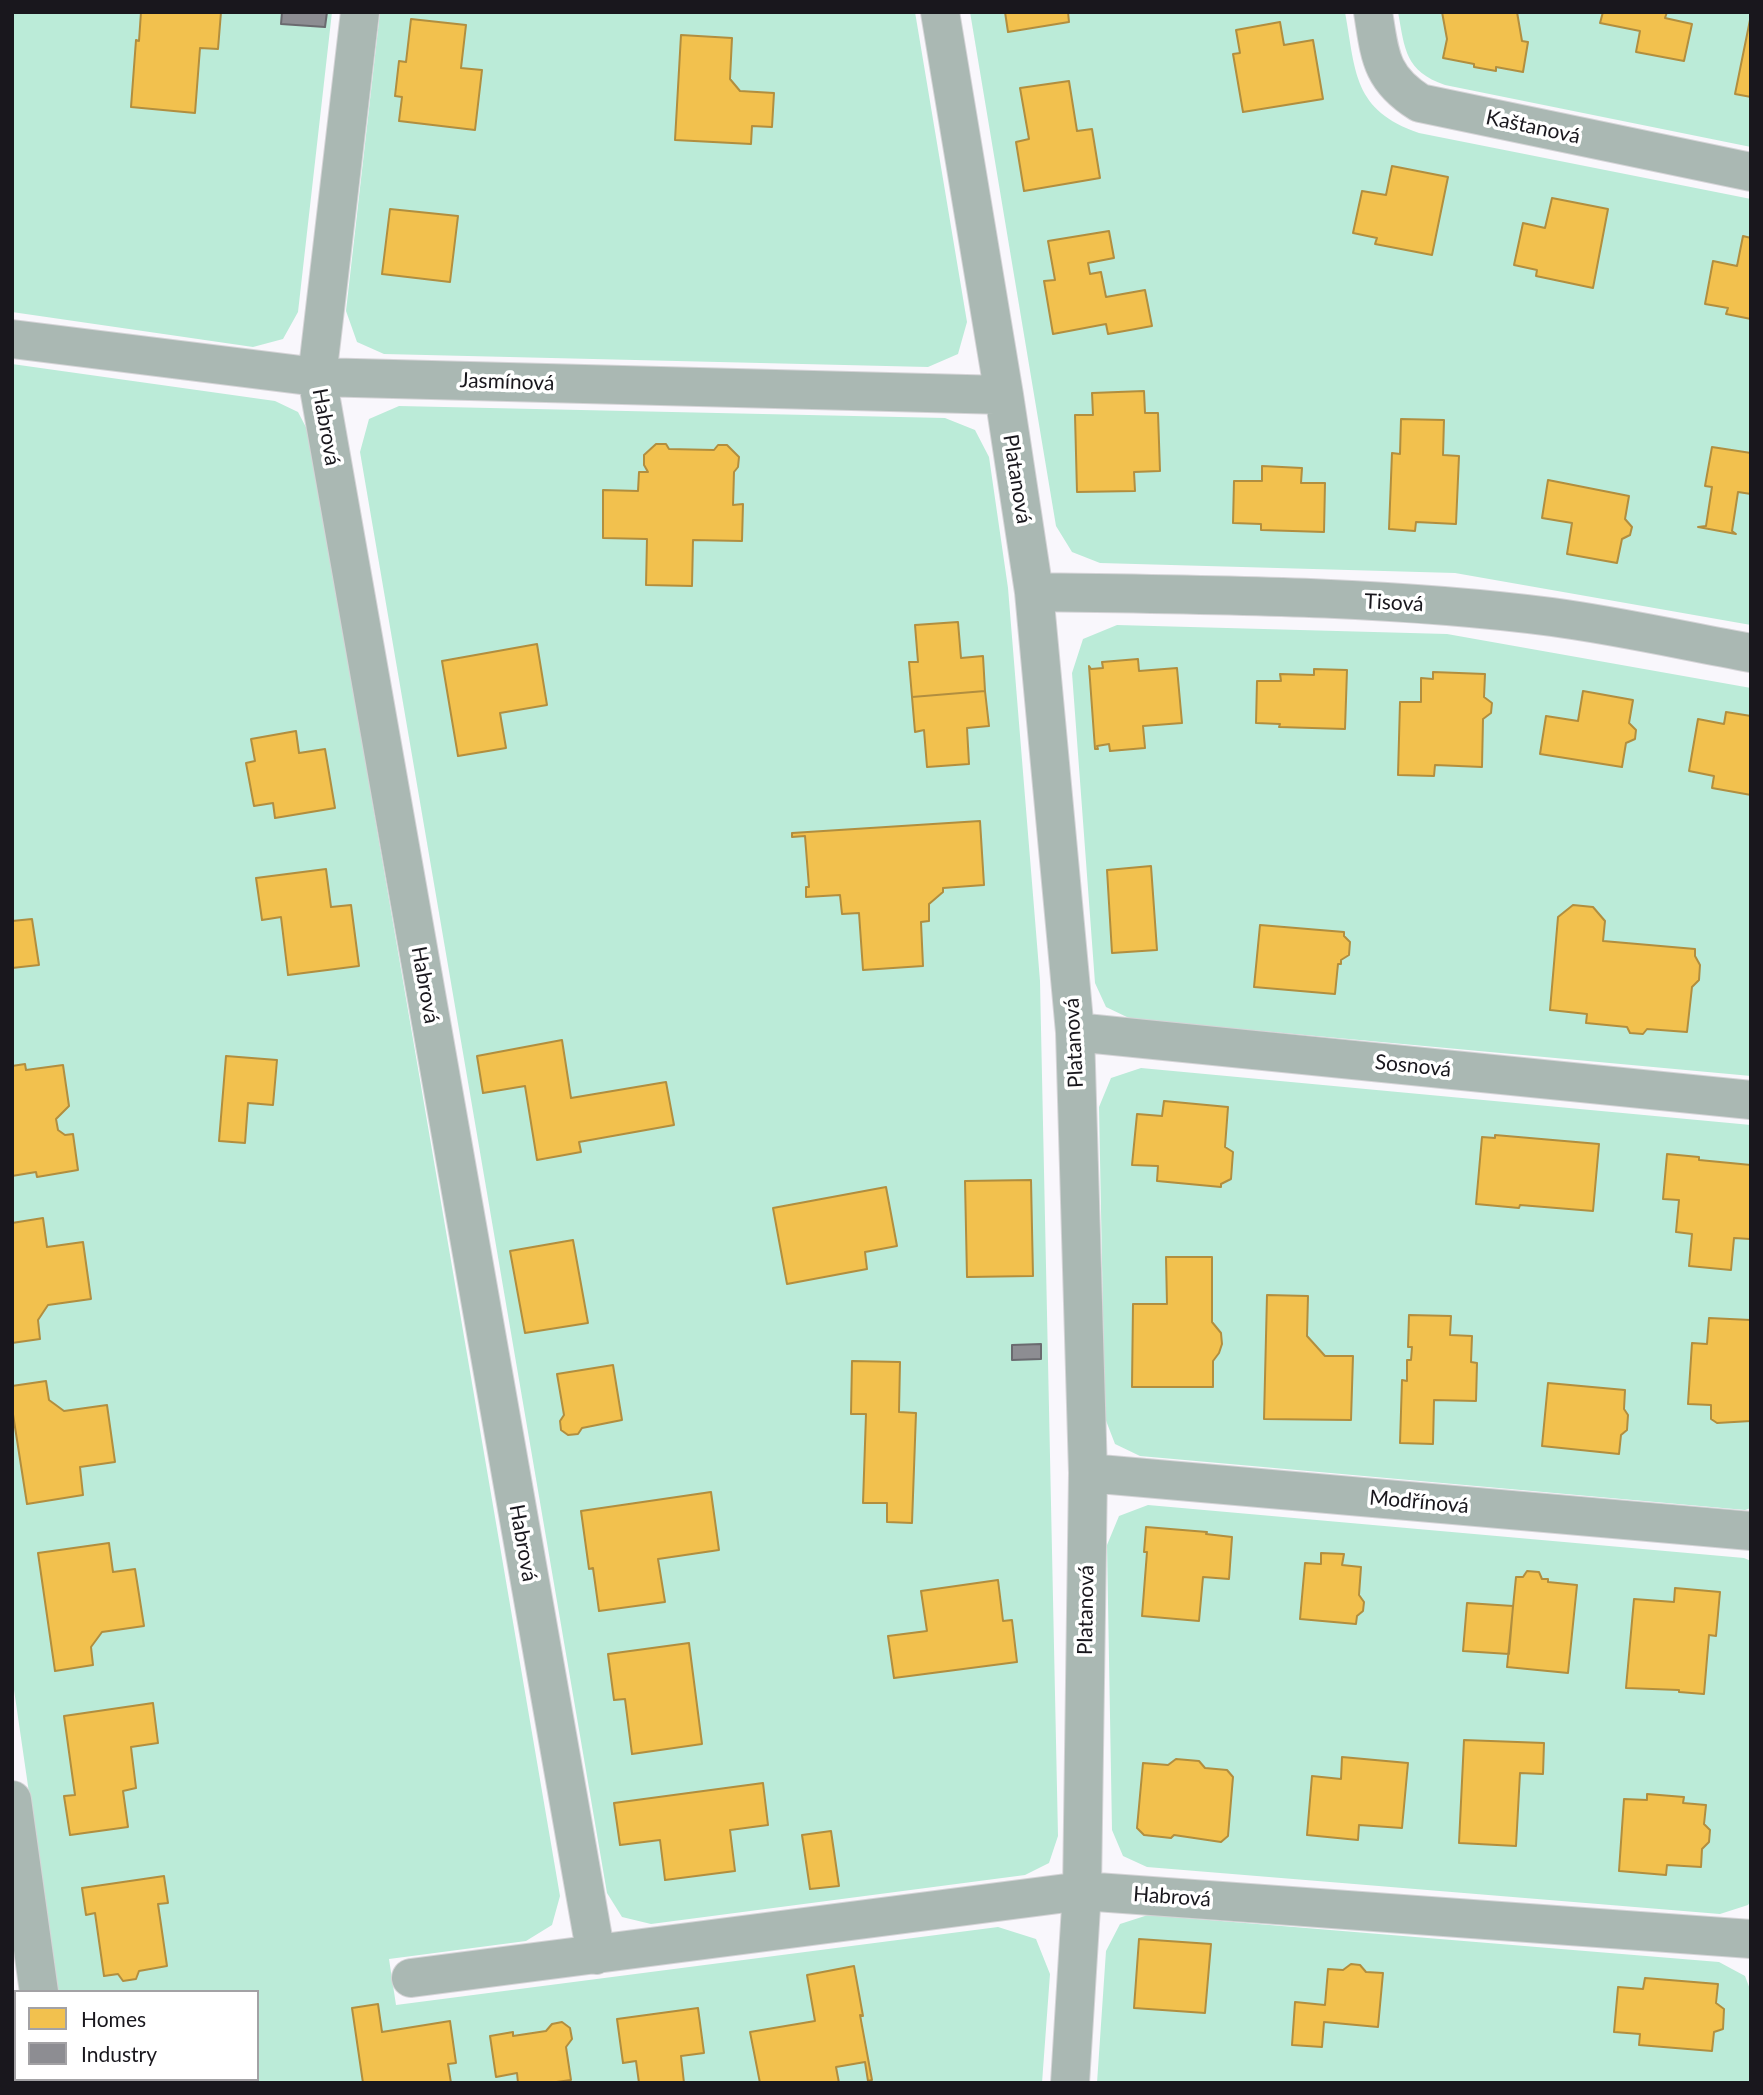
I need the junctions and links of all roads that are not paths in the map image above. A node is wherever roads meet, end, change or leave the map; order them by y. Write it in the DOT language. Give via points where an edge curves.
graph roads {
  1 [pos="360,12"];
  2 [pos="940,12"];
  3 [pos="1373,12"];
  4 [pos="1751,172"];
  5 [pos="12,339"];
  6 [pos="317,377"];
  7 [pos="1004,395"];
  8 [pos="1034,592"];
  9 [pos="1751,653"];
  10 [pos="1075,1032"];
  11 [pos="1751,1100"];
  12 [pos="1088,1473"];
  13 [pos="1751,1531"];
  14 [pos="12,1800"];
  15 [pos="1083,1891"];
  16 [pos="1751,1939"];
  17 [pos="596,1955"];
  18 [pos="411,1978"];
  19 [pos="39,1990"];
  20 [pos="1070,2083"];
  1 -- 6 [label="street, Habrová"];
  2 -- 7 [label="street, Platanová"];
  3 -- 4 [label="street, Kaštanová" via="1388,75 1420,103"];
  5 -- 6 [label="street, Jasmínová"];
  6 -- 7 [label="street, Jasmínová"];
  6 -- 17 [label="street, Habrová"];
  7 -- 8 [label="street, Platanová"];
  8 -- 9 [label="street, Tisová" via="1423,604 1554,618"];
  8 -- 10 [label="street, Platanová"];
  10 -- 11 [label="street, Sosnová"];
  10 -- 12 [label="street, Platanová"];
  12 -- 13 [label="street, Modřínová"];
  12 -- 15 [label="street, Platanová"];
  14 -- 19 [label="street"];
  15 -- 16 [label="street, Habrová"];
  15 -- 17 [label="street, Habrová"];
  15 -- 20 [label="street, Platanová"];
  17 -- 18 [label="street, Habrová"];
}
